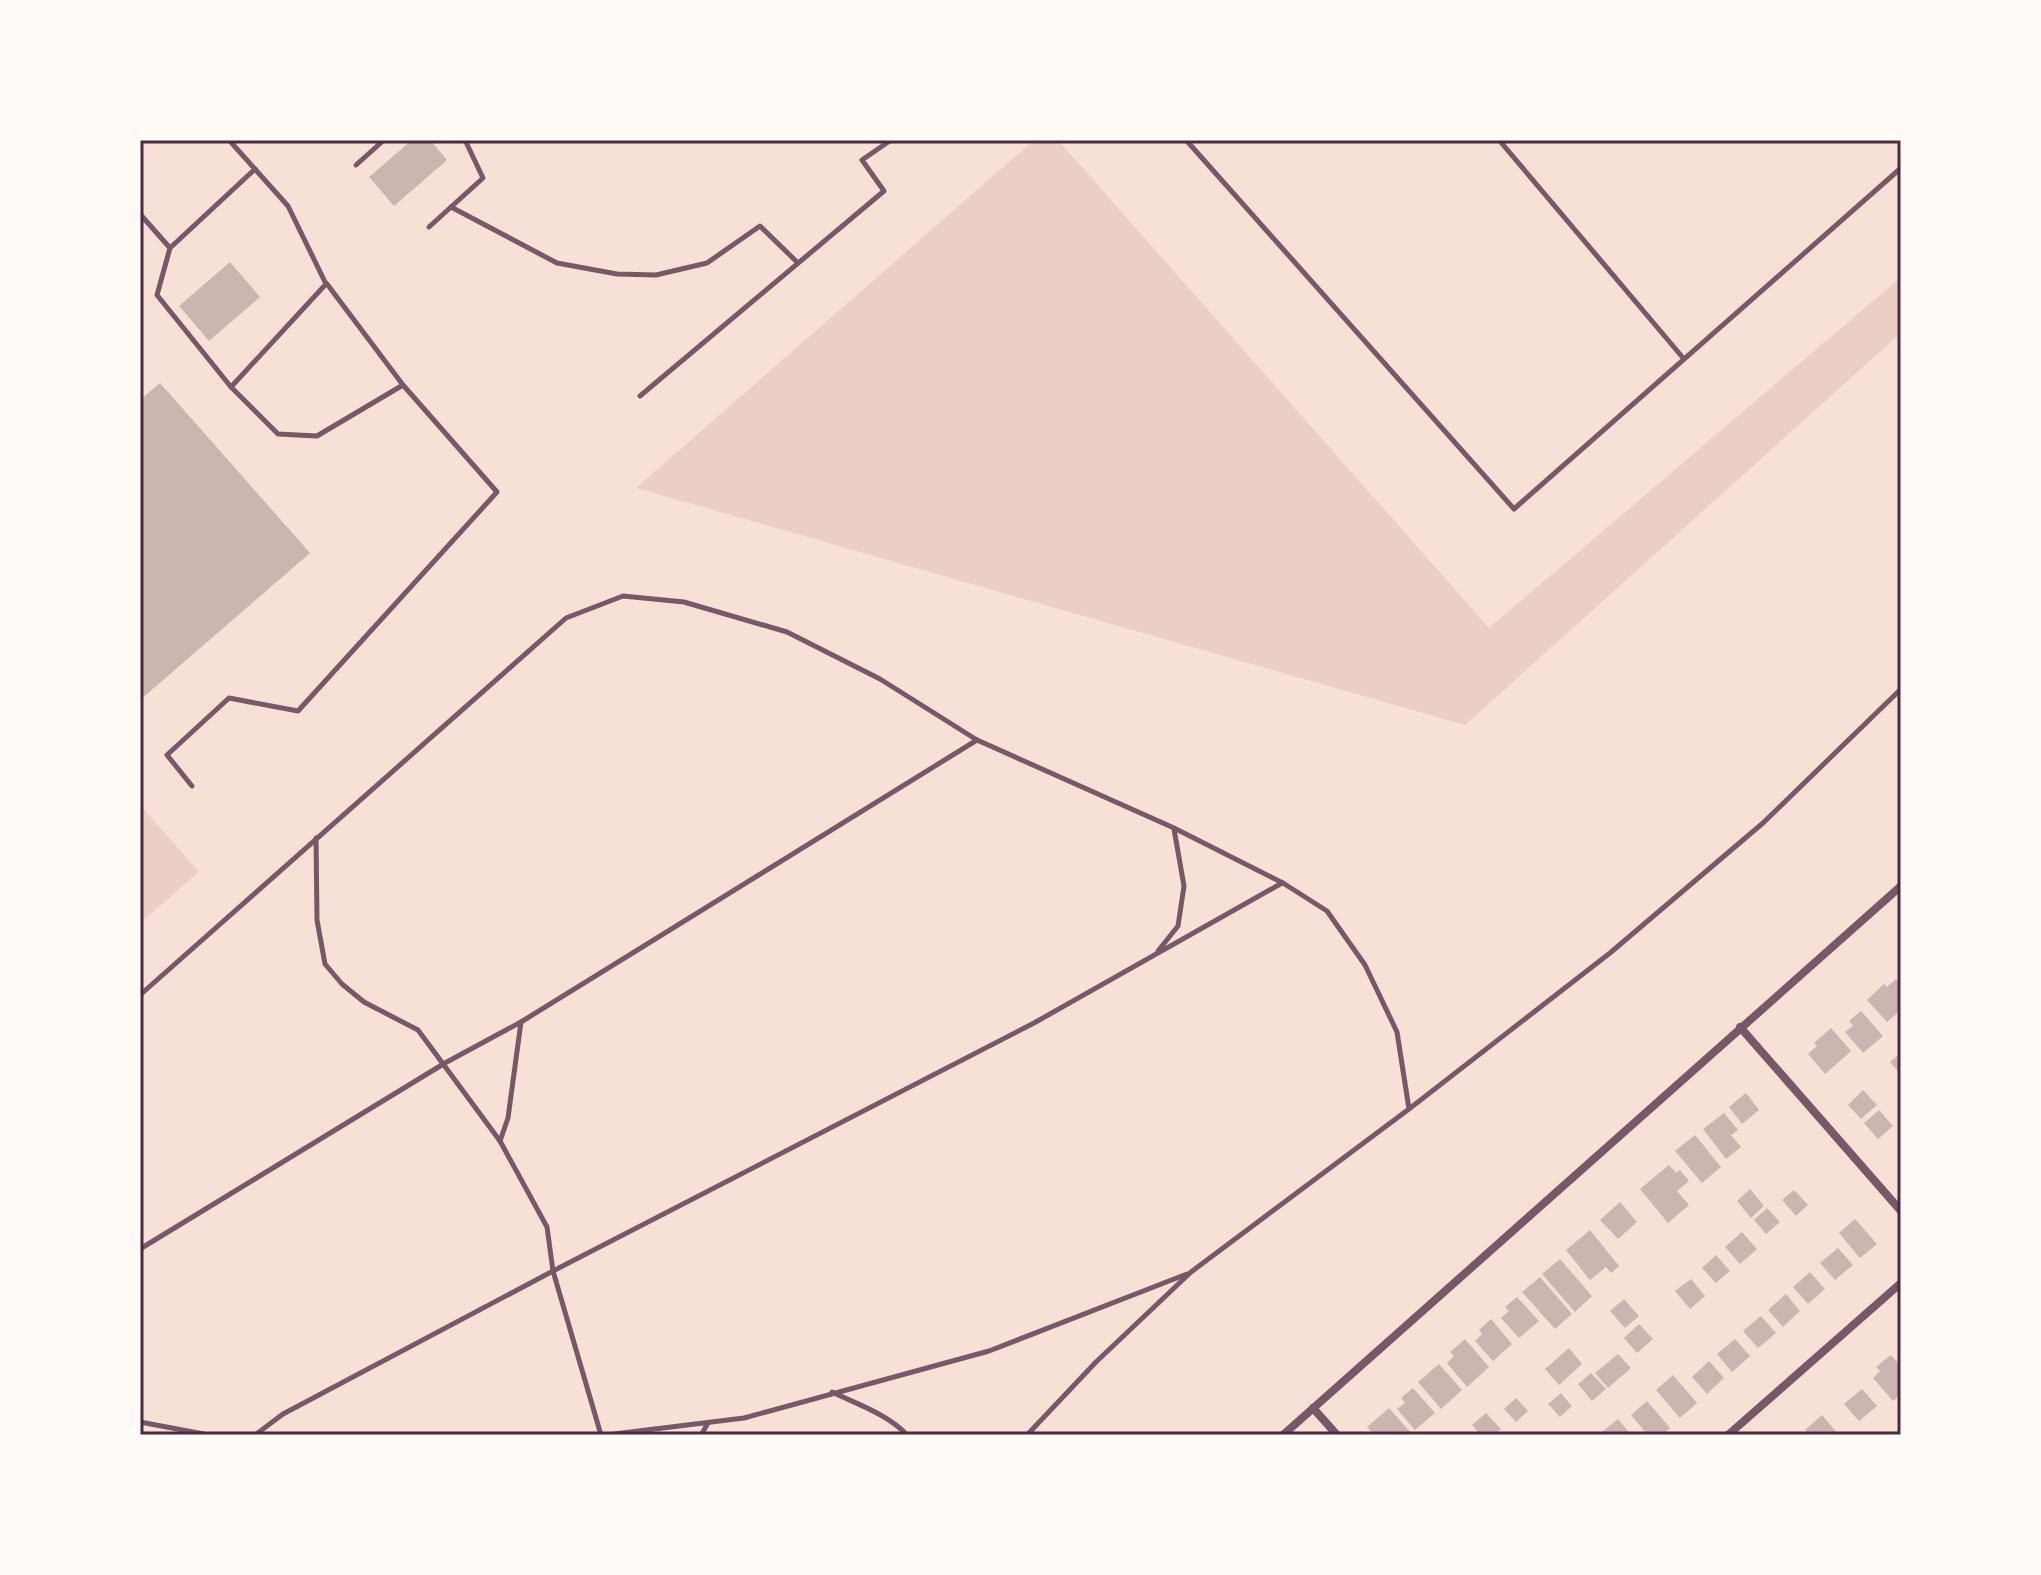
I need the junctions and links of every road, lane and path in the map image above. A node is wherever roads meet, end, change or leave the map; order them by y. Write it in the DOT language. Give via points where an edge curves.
graph roads {
  1 [pos="229,140"];
  2 [pos="384,140"];
  3 [pos="465,140"];
  4 [pos="891,140"];
  5 [pos="1186,140"];
  6 [pos="1499,140"];
  7 [pos="356,165"];
  8 [pos="1901,168"];
  9 [pos="255,169"];
  10 [pos="451,207"];
  11 [pos="140,214"];
  12 [pos="429,227"];
  13 [pos="170,248"];
  14 [pos="798,263"];
  15 [pos="326,284"];
  16 [pos="1684,359"];
  17 [pos="403,385"];
  18 [pos="231,387"];
  19 [pos="640,396"];
  20 [pos="1901,689"];
  21 [pos="977,740"];
  22 [pos="192,786"];
  23 [pos="1174,828"];
  24 [pos="316,838"];
  25 [pos="1283,883"];
  26 [pos="1901,886"];
  27 [pos="1156,954"];
  28 [pos="140,995"];
  29 [pos="521,1022"];
  30 [pos="1740,1027"];
  31 [pos="445,1063"];
  32 [pos="1409,1109"];
  33 [pos="500,1141"];
  34 [pos="1901,1211"];
  35 [pos="140,1249"];
  36 [pos="553,1271"];
  37 [pos="1191,1272"];
  38 [pos="1901,1283"];
  39 [pos="832,1392"];
  40 [pos="1313,1408"];
  41 [pos="140,1422"];
  42 [pos="708,1423"];
  43 [pos="209,1435"];
  44 [pos="255,1435"];
  45 [pos="604,1435"];
  46 [pos="701,1435"];
  47 [pos="907,1435"];
  48 [pos="1027,1435"];
  49 [pos="1283,1435"];
  50 [pos="1337,1435"];
  51 [pos="1728,1435"];
  1 -- 9 [label="lane"];
  2 -- 7 [label="lane"];
  3 -- 10 [label="lane" via="483,178"];
  4 -- 14 [label="lane" via="862,160 884,191"];
  5 -- 16 [label="lane" via="1514,509"];
  6 -- 16 [label="lane"];
  8 -- 16 [label="lane"];
  9 -- 13 [label="lane"];
  9 -- 15 [label="lane" via="288,206"];
  10 -- 12 [label="lane"];
  10 -- 14 [label="lane" via="557,263 617,274 656,275 707,263 760,226"];
  11 -- 13 [label="lane"];
  13 -- 18 [label="lane" via="157,295"];
  14 -- 19 [label="lane"];
  15 -- 17 [label="lane"];
  15 -- 18 [label="lane"];
  17 -- 18 [label="lane" via="317,436 278,434"];
  17 -- 22 [label="lane" via="497,492 298,711 229,698 167,755"];
  20 -- 32 [label="lane" via="1763,823 1610,953"];
  21 -- 23 [label="lane"];
  21 -- 24 [label="lane" via="880,679 787,632 684,602 623,596 566,618"];
  21 -- 29 [label="lane"];
  23 -- 25 [label="lane"];
  23 -- 27 [label="lane" via="1184,886 1178,926"];
  24 -- 28 [label="lane"];
  24 -- 31 [label="lane" via="317,920 325,964 364,1002 418,1030"];
  25 -- 27 [label="lane"];
  25 -- 32 [label="lane" via="1327,911 1365,965 1397,1032"];
  26 -- 30 [label="street"];
  27 -- 36 [label="lane" via="1034,1023"];
  29 -- 31 [label="lane"];
  29 -- 33 [label="lane"];
  30 -- 34 [label="street"];
  30 -- 40 [label="street"];
  31 -- 33 [label="lane"];
  31 -- 35 [label="lane"];
  32 -- 37 [label="lane"];
  33 -- 36 [label="lane" via="547,1227"];
  36 -- 44 [label="lane" via="283,1414"];
  36 -- 45 [label="lane"];
  37 -- 39 [label="lane" via="989,1351"];
  37 -- 48 [label="lane"];
  38 -- 51 [label="street"];
  39 -- 42 [label="lane"];
  39 -- 47 [label="lane"];
  40 -- 49 [label="street"];
  40 -- 50 [label="street"];
  41 -- 43 [label="lane"];
  42 -- 45 [label="lane"];
  42 -- 46 [label="lane"];
}
